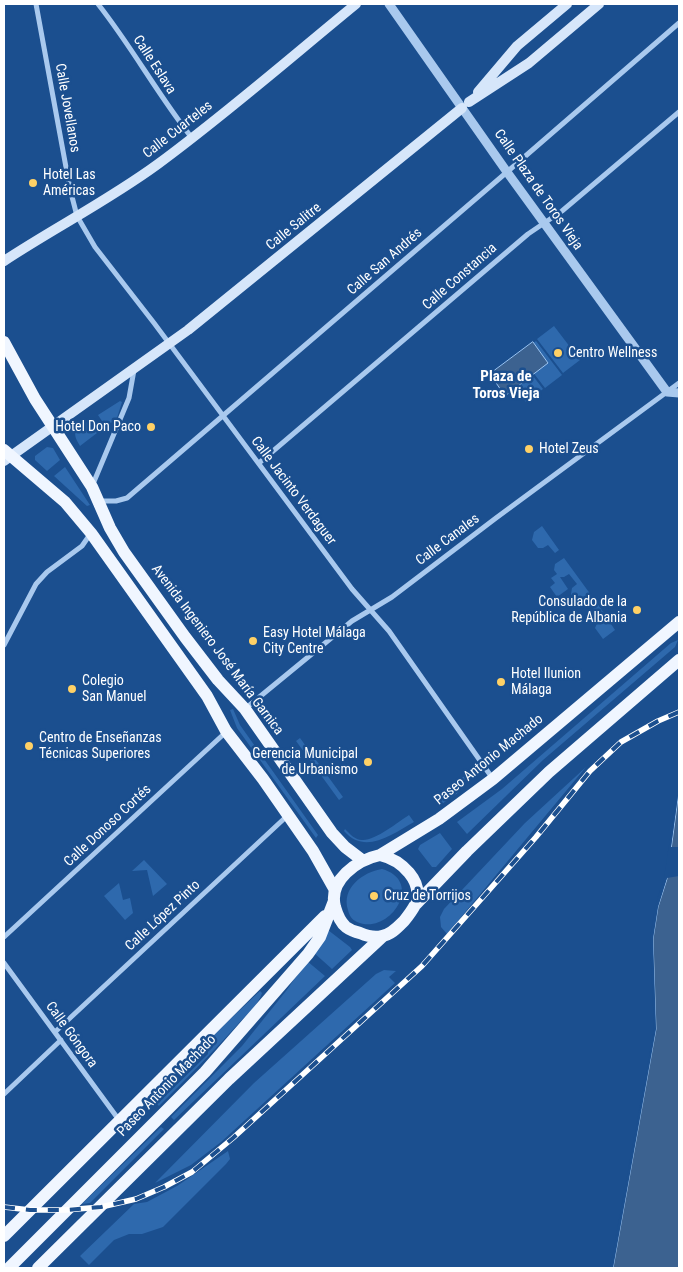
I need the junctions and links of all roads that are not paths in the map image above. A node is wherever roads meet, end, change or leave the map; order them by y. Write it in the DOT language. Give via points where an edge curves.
graph roads {
  1 [pos="36,4"];
  2 [pos="98,4"];
  3 [pos="356,4"];
  4 [pos="389,4"];
  5 [pos="567,4"];
  6 [pos="599,4"];
  7 [pos="679,23"];
  8 [pos="466,105"];
  9 [pos="679,112"];
  10 [pos="192,138"];
  11 [pos="507,172"];
  12 [pos="77,216"];
  13 [pos="544,223"];
  14 [pos="4,261"];
  15 [pos="4,342"];
  16 [pos="169,344"];
  17 [pos="134,370"];
  18 [pos="679,383"];
  19 [pos="667,392"];
  20 [pos="679,393"];
  21 [pos="223,416"];
  22 [pos="54,427"];
  23 [pos="6,456"];
  24 [pos="259,463"];
  25 [pos="92,486"];
  26 [pos="98,500"];
  27 [pos="91,533"];
  28 [pos="370,609"];
  29 [pos="678,623"];
  30 [pos="4,644"];
  31 [pos="679,660"];
  32 [pos="245,709"];
  33 [pos="226,731"];
  34 [pos="493,779"];
  35 [pos="287,816"];
  36 [pos="380,855"];
  37 [pos="362,860"];
  38 [pos="333,901"];
  39 [pos="416,904"];
  40 [pos="383,936"];
  41 [pos="4,937"];
  42 [pos="4,963"];
  43 [pos="55,1032"];
  44 [pos="61,1040"];
  45 [pos="4,1094"];
  46 [pos="119,1120"];
  47 [pos="4,1236"];
  48 [pos="9,1268"];
  49 [pos="38,1268"];
  1 -- 12 [label="street, Calle Jovellanos"];
  2 -- 10 [label="street, Calle Eslava"];
  3 -- 10 [label="main road, Calle Cuarteles"];
  4 -- 8 [label="street, Calle Plaza de Toros Vieja"];
  5 -- 8 [label="main road, Calle Salitre" via="517,46"];
  6 -- 8 [label="main road, Calle Salitre" via="530,63"];
  7 -- 11 [label="street, Calle San Andrés"];
  8 -- 11 [label="street, Calle Plaza de Toros Vieja"];
  8 -- 16 [label="main road, Calle Salitre"];
  9 -- 13 [label="street, Calle Constancia"];
  10 -- 12 [label="main road, Calle Cuarteles"];
  11 -- 13 [label="street, Calle Plaza de Toros Vieja"];
  11 -- 21 [label="street, Calle San Andrés"];
  12 -- 14 [label="main road, Calle Cuarteles"];
  12 -- 16 [label="street, Calle Jacinto Verdaguer" via="95,248"];
  13 -- 19 [label="street, Calle Plaza de Toros Vieja"];
  13 -- 24 [label="street, Calle Constancia"];
  15 -- 22 [label="main road, Avenida Ingeniero José María Garnica"];
  16 -- 17 [label="main road, Calle Salitre"];
  16 -- 21 [label="street, Calle Jacinto Verdaguer"];
  17 -- 22 [label="main road, Calle Salitre"];
  17 -- 25 [label="street" via="129,398"];
  18 -- 19 [label="street, Calle Canales"];
  19 -- 20 [label="street"];
  19 -- 28 [label="street, Calle Canales" via="392,597"];
  21 -- 24 [label="street, Calle Jacinto Verdaguer"];
  21 -- 26 [label="street, Calle San Andrés" via="127,498 106,502"];
  22 -- 23 [label="main road, Calle Salitre"];
  22 -- 25 [label="main road, Avenida Ingeniero José María Garnica"];
  23 -- 27 [label="main road" via="65,502"];
  24 -- 28 [label="street, Calle Jacinto Verdaguer"];
  25 -- 26 [label="main road, Avenida Ingeniero José María Garnica"];
  26 -- 32 [label="main road, Avenida Ingeniero José María Garnica" via="124,552 218,680"];
  27 -- 30 [label="street" via="82,546 36,584"];
  27 -- 33 [label="main road" via="207,696"];
  28 -- 32 [label="street, Calle Canales" via="352,620"];
  28 -- 34 [label="street, Calle Jacinto Verdaguer"];
  29 -- 34 [label="main road, Paseo Antonio Machado"];
  31 -- 39 [label="main road" via="549,772"];
  32 -- 37 [label="main road, Avenida Ingeniero José María Garnica" via="332,833"];
  33 -- 35 [label="main road"];
  33 -- 41 [label="street, Calle Donoso Cortés"];
  34 -- 36 [label="main road, Paseo Antonio Machado" via="439,819"];
  35 -- 38 [label="main road" via="313,851"];
  35 -- 43 [label="street, Calle López Pinto"];
  36 -- 37 [label="main road"];
  36 -- 39 [label="main road" via="391,858 410,873"];
  37 -- 38 [label="main road" via="343,876"];
  38 -- 40 [label="main road" via="345,926 369,936"];
  38 -- 46 [label="main road, Paseo Antonio Machado"];
  38 -- 48 [label="main road, Paseo Antonio Machado" via="320,937 308,954 205,1072"];
  39 -- 40 [label="main road" via="400,926"];
  40 -- 49 [label="main road" via="229,1079"];
  42 -- 43 [label="street, Calle Góngora"];
  43 -- 44 [label="street, Calle Góngora"];
  44 -- 45 [label="street"];
  44 -- 46 [label="street, Calle Góngora"];
  46 -- 47 [label="main road, Paseo Antonio Machado"];
}
